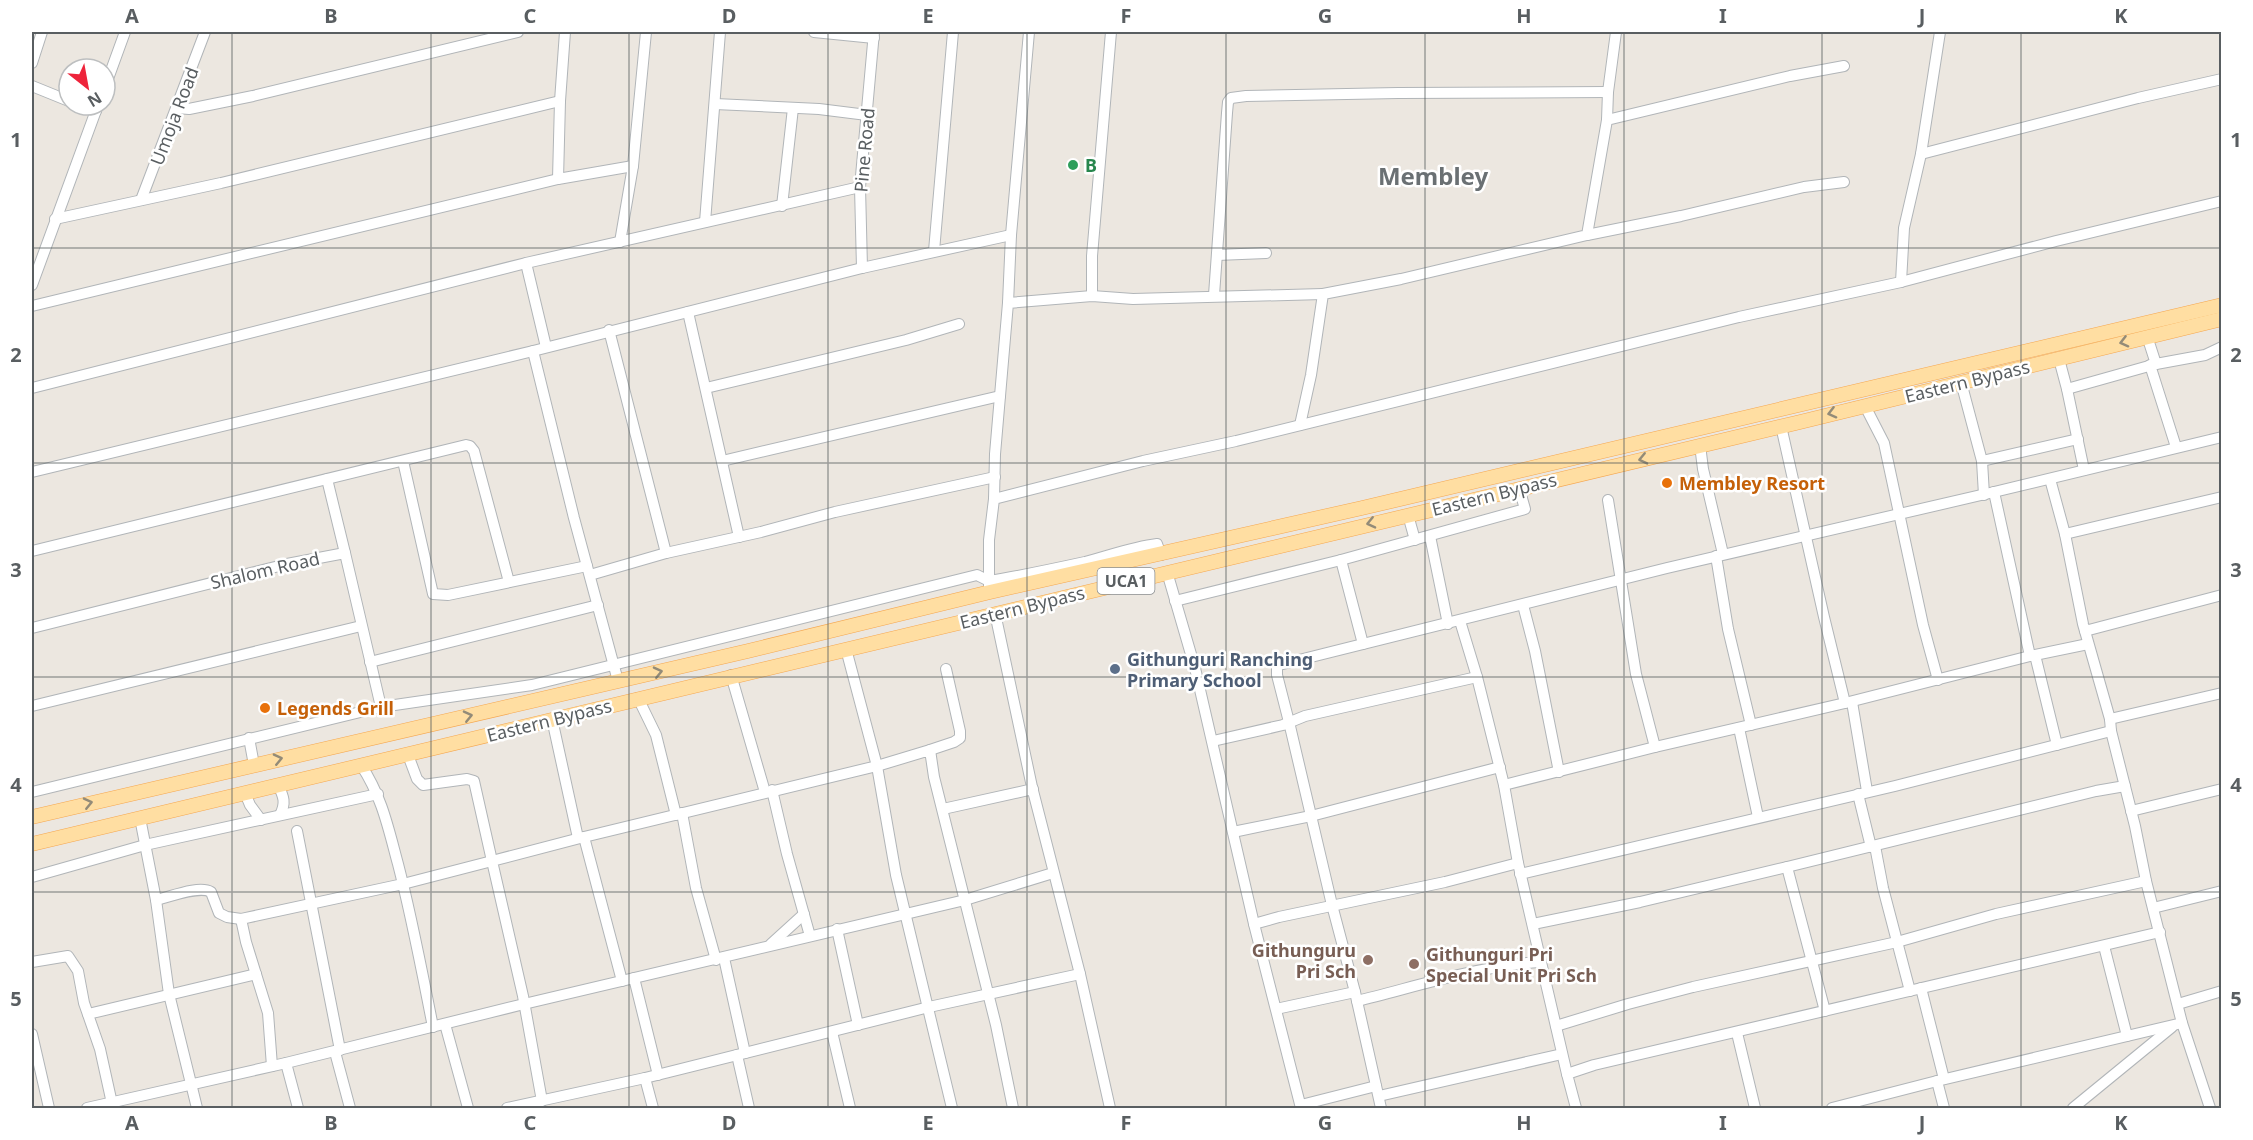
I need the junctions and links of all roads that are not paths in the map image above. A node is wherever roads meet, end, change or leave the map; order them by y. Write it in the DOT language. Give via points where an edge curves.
graph roads {
  1 [pos="125,32"];
  2 [pos="205,32"];
  3 [pos="518,32"];
  4 [pos="565,32"];
  5 [pos="646,32"];
  6 [pos="720,32"];
  7 [pos="814,32"];
  8 [pos="953,32"];
  9 [pos="1029,32"];
  10 [pos="1111,32"];
  11 [pos="1616,32"];
  12 [pos="1940,32"];
  13 [pos="37,35"];
  14 [pos="874,35"];
  15 [pos="116,57"];
  16 [pos="32,63"];
  17 [pos="1844,66"];
  18 [pos="2222,79"];
  19 [pos="32,86"];
  20 [pos="1608,92"];
  21 [pos="57,96"];
  22 [pos="560,101"];
  23 [pos="715,104"];
  24 [pos="177,108"];
  25 [pos="793,108"];
  26 [pos="867,115"];
  27 [pos="94,117"];
  28 [pos="1607,120"];
  29 [pos="1921,153"];
  30 [pos="633,166"];
  31 [pos="558,179"];
  32 [pos="1844,182"];
  33 [pos="860,187"];
  34 [pos="141,200"];
  35 [pos="2222,201"];
  36 [pos="782,206"];
  37 [pos="55,219"];
  38 [pos="705,222"];
  39 [pos="1011,235"];
  40 [pos="1587,235"];
  41 [pos="620,242"];
  42 [pos="934,251"];
  43 [pos="1266,253"];
  44 [pos="1216,255"];
  45 [pos="526,263"];
  46 [pos="862,268"];
  47 [pos="1901,282"];
  48 [pos="32,285"];
  49 [pos="1323,294"];
  50 [pos="1214,295"];
  51 [pos="1092,296"];
  52 [pos="1008,303"];
  53 [pos="2222,305"];
  54 [pos="32,306"];
  55 [pos="688,312"];
  56 [pos="2222,319"];
  57 [pos="959,324"];
  58 [pos="609,330"];
  59 [pos="2147,336"];
  60 [pos="546,347"];
  61 [pos="2222,347"];
  62 [pos="533,351"];
  63 [pos="2059,359"];
  64 [pos="2153,364"];
  65 [pos="1961,382"];
  66 [pos="32,388"];
  67 [pos="706,388"];
  68 [pos="2067,389"];
  69 [pos="1000,396"];
  70 [pos="1865,406"];
  71 [pos="1300,425"];
  72 [pos="1782,426"];
  73 [pos="2222,437"];
  74 [pos="2078,439"];
  75 [pos="1700,445"];
  76 [pos="2175,447"];
  77 [pos="403,461"];
  78 [pos="722,461"];
  79 [pos="1982,461"];
  80 [pos="2084,470"];
  81 [pos="32,472"];
  82 [pos="995,477"];
  83 [pos="327,479"];
  84 [pos="2050,479"];
  85 [pos="1519,488"];
  86 [pos="1989,494"];
  87 [pos="2222,496"];
  88 [pos="994,499"];
  89 [pos="1608,500"];
  90 [pos="1901,514"];
  91 [pos="1408,515"];
  92 [pos="2065,534"];
  93 [pos="1430,536"];
  94 [pos="1806,536"];
  95 [pos="739,537"];
  96 [pos="1415,540"];
  97 [pos="32,550"];
  98 [pos="345,553"];
  99 [pos="666,553"];
  100 [pos="1161,555"];
  101 [pos="1720,555"];
  102 [pos="1341,561"];
  103 [pos="588,570"];
  104 [pos="1167,572"];
  105 [pos="1049,579"];
  106 [pos="1622,580"];
  107 [pos="509,582"];
  108 [pos="989,587"];
  109 [pos="2222,595"];
  110 [pos="1053,599"];
  111 [pos="1175,601"];
  112 [pos="859,604"];
  113 [pos="1523,605"];
  114 [pos="598,606"];
  115 [pos="995,612"];
  116 [pos="862,623"];
  117 [pos="1454,623"];
  118 [pos="361,626"];
  119 [pos="32,628"];
  120 [pos="2085,631"];
  121 [pos="1363,644"];
  122 [pos="2088,644"];
  123 [pos="846,649"];
  124 [pos="2033,656"];
  125 [pos="370,662"];
  126 [pos="614,664"];
  127 [pos="946,669"];
  128 [pos="731,675"];
  129 [pos="1477,677"];
  130 [pos="1938,680"];
  131 [pos="618,681"];
  132 [pos="2222,693"];
  133 [pos="638,698"];
  134 [pos="1849,702"];
  135 [pos="32,706"];
  136 [pos="381,707"];
  137 [pos="552,719"];
  138 [pos="2110,719"];
  139 [pos="1289,722"];
  140 [pos="1751,725"];
  141 [pos="1739,728"];
  142 [pos="2111,731"];
  143 [pos="249,738"];
  144 [pos="1213,741"];
  145 [pos="2057,745"];
  146 [pos="1655,747"];
  147 [pos="930,750"];
  148 [pos="408,755"];
  149 [pos="254,765"];
  150 [pos="361,765"];
  151 [pos="877,766"];
  152 [pos="1500,767"];
  153 [pos="1559,772"];
  154 [pos="278,785"];
  155 [pos="1504,785"];
  156 [pos="2125,786"];
  157 [pos="1033,789"];
  158 [pos="2222,789"];
  159 [pos="769,791"];
  160 [pos="32,792"];
  161 [pos="1863,792"];
  162 [pos="245,793"];
  163 [pos="378,794"];
  164 [pos="943,810"];
  165 [pos="2131,811"];
  166 [pos="679,814"];
  167 [pos="280,815"];
  168 [pos="1311,816"];
  169 [pos="32,817"];
  170 [pos="1758,817"];
  171 [pos="140,818"];
  172 [pos="261,820"];
  173 [pos="297,831"];
  174 [pos="1233,832"];
  175 [pos="581,837"];
  176 [pos="32,844"];
  177 [pos="145,845"];
  178 [pos="1873,847"];
  179 [pos="492,861"];
  180 [pos="1518,863"];
  181 [pos="1787,867"];
  182 [pos="1053,873"];
  183 [pos="1521,874"];
  184 [pos="32,877"];
  185 [pos="2146,881"];
  186 [pos="403,884"];
  187 [pos="2222,891"];
  188 [pos="156,900"];
  189 [pos="965,900"];
  190 [pos="311,903"];
  191 [pos="1332,905"];
  192 [pos="2153,908"];
  193 [pos="905,913"];
  194 [pos="804,914"];
  195 [pos="241,919"];
  196 [pos="1254,924"];
  197 [pos="1533,924"];
  198 [pos="837,929"];
  199 [pos="2160,932"];
  200 [pos="810,936"];
  201 [pos="1897,942"];
  202 [pos="2104,946"];
  203 [pos="768,947"];
  204 [pos="720,959"];
  205 [pos="32,962"];
  206 [pos="1812,962"];
  207 [pos="1541,963"];
  208 [pos="256,974"];
  209 [pos="1080,974"];
  210 [pos="634,978"];
  211 [pos="622,981"];
  212 [pos="1915,990"];
  213 [pos="2222,991"];
  214 [pos="169,994"];
  215 [pos="989,994"];
  216 [pos="1356,996"];
  217 [pos="524,1004"];
  218 [pos="2178,1004"];
  219 [pos="929,1008"];
  220 [pos="1276,1009"];
  221 [pos="1825,1011"];
  222 [pos="88,1014"];
  223 [pos="445,1024"];
  224 [pos="2179,1024"];
  225 [pos="858,1025"];
  226 [pos="1556,1026"];
  227 [pos="433,1027"];
  228 [pos="832,1032"];
  229 [pos="1737,1033"];
  230 [pos="32,1034"];
  231 [pos="2127,1036"];
  232 [pos="338,1051"];
  233 [pos="741,1054"];
  234 [pos="1562,1054"];
  235 [pos="286,1063"];
  236 [pos="272,1066"];
  237 [pos="1567,1074"];
  238 [pos="658,1075"];
  239 [pos="645,1078"];
  240 [pos="1941,1080"];
  241 [pos="191,1084"];
  242 [pos="1377,1091"];
  243 [pos="549,1103"];
  244 [pos="2222,1103"];
  245 [pos="112,1105"];
  246 [pos="1301,1107"];
  247 [pos="49,1108"];
  248 [pos="87,1108"];
  249 [pos="197,1108"];
  250 [pos="298,1108"];
  251 [pos="350,1108"];
  252 [pos="468,1108"];
  253 [pos="507,1108"];
  254 [pos="654,1108"];
  255 [pos="749,1108"];
  256 [pos="850,1108"];
  257 [pos="951,1108"];
  258 [pos="1013,1108"];
  259 [pos="1110,1108"];
  260 [pos="1381,1108"];
  261 [pos="1576,1108"];
  262 [pos="1755,1108"];
  263 [pos="1838,1108"];
  264 [pos="1944,1108"];
  265 [pos="2073,1108"];
  266 [pos="2212,1108"];
  1 -- 15 [label="street"];
  2 -- 24 [label="street, Umoja Road"];
  3 -- 24 [label="street" via="253,96"];
  4 -- 22 [label="street"];
  5 -- 30 [label="street"];
  6 -- 23 [label="street"];
  7 -- 14 [label="street"];
  8 -- 42 [label="street"];
  9 -- 39 [label="street"];
  10 -- 51 [label="street"];
  11 -- 20 [label="street"];
  12 -- 29 [label="street"];
  13 -- 16 [label="street"];
  14 -- 26 [label="street, Pine Road"];
  17 -- 28 [label="street"];
  18 -- 29 [label="street"];
  19 -- 21 [label="street"];
  20 -- 28 [label="street"];
  20 -- 44 [label="street" via="1232,98 1228,102"];
  22 -- 31 [label="street"];
  22 -- 34 [label="street"];
  23 -- 25 [label="street"];
  23 -- 38 [label="street"];
  24 -- 34 [label="street, Umoja Road"];
  25 -- 26 [label="street"];
  25 -- 36 [label="street"];
  26 -- 33 [label="street, Pine Road"];
  27 -- 37 [label="street"];
  28 -- 40 [label="street"];
  29 -- 47 [label="street" via="1904,228"];
  30 -- 31 [label="street"];
  30 -- 41 [label="street"];
  31 -- 54 [label="street"];
  32 -- 40 [label="street" via="1804,187"];
  33 -- 36 [label="street"];
  33 -- 46 [label="street, Pine Road"];
  34 -- 37 [label="street"];
  35 -- 47 [label="street"];
  36 -- 38 [label="street"];
  37 -- 48 [label="street"];
  38 -- 41 [label="street"];
  39 -- 42 [label="street"];
  39 -- 52 [label="street"];
  40 -- 49 [label="street"];
  41 -- 45 [label="street"];
  42 -- 46 [label="street"];
  43 -- 44 [label="street"];
  44 -- 50 [label="street"];
  45 -- 60 [label="street"];
  45 -- 66 [label="street"];
  46 -- 55 [label="street"];
  47 -- 71 [label="street" via="1739,317"];
  49 -- 50 [label="street"];
  49 -- 71 [label="street"];
  50 -- 51 [label="street" via="1133,299"];
  51 -- 52 [label="street"];
  52 -- 69 [label="street"];
  53 -- 100 [label="main road, Eastern Bypass"];
  55 -- 58 [label="street"];
  55 -- 67 [label="street"];
  56 -- 59 [label="main road, Eastern Bypass / UCA1"];
  57 -- 67 [label="street"];
  58 -- 60 [label="street"];
  58 -- 99 [label="street"];
  59 -- 63 [label="main road, Eastern Bypass / UCA1, one-way"];
  59 -- 64 [label="street"];
  60 -- 62 [label="street"];
  61 -- 64 [label="street" via="2205,355"];
  62 -- 81 [label="street"];
  62 -- 103 [label="street"];
  63 -- 65 [label="main road, Eastern Bypass / UCA1"];
  63 -- 68 [label="street"];
  64 -- 68 [label="street"];
  64 -- 76 [label="street"];
  65 -- 70 [label="main road, Eastern Bypass / UCA1"];
  65 -- 79 [label="street"];
  67 -- 78 [label="street"];
  68 -- 74 [label="street"];
  69 -- 78 [label="street"];
  69 -- 82 [label="street"];
  70 -- 72 [label="main road, Eastern Bypass / UCA1, one-way"];
  70 -- 90 [label="street" via="1884,442"];
  71 -- 88 [label="street"];
  72 -- 75 [label="main road, Eastern Bypass / UCA1"];
  72 -- 94 [label="street"];
  73 -- 76 [label="street"];
  74 -- 79 [label="street"];
  74 -- 80 [label="street"];
  75 -- 85 [label="main road, Eastern Bypass / UCA1, one-way"];
  75 -- 101 [label="street"];
  76 -- 80 [label="street"];
  77 -- 83 [label="street"];
  77 -- 107 [label="street" via="461,445 472,448"];
  77 -- 107 [label="street" via="433,594 447,595"];
  78 -- 95 [label="street"];
  79 -- 86 [label="street"];
  80 -- 84 [label="street"];
  82 -- 88 [label="street"];
  82 -- 95 [label="street"];
  83 -- 97 [label="street"];
  83 -- 98 [label="street"];
  84 -- 86 [label="street"];
  84 -- 92 [label="street"];
  85 -- 91 [label="main road, Eastern Bypass / UCA1"];
  85 -- 93 [label="street" via="1525,509"];
  86 -- 90 [label="street"];
  86 -- 124 [label="street"];
  87 -- 92 [label="street"];
  88 -- 108 [label="street"];
  89 -- 106 [label="street"];
  90 -- 94 [label="street"];
  90 -- 130 [label="street"];
  91 -- 96 [label="street"];
  91 -- 104 [label="main road, Eastern Bypass / UCA1, one-way"];
  92 -- 120 [label="street"];
  93 -- 96 [label="street"];
  93 -- 117 [label="street"];
  94 -- 101 [label="street"];
  94 -- 134 [label="street"];
  95 -- 99 [label="street"];
  96 -- 102 [label="street"];
  98 -- 118 [label="street, Shalom Road"];
  98 -- 119 [label="street, Shalom Road"];
  99 -- 103 [label="street"];
  100 -- 105 [label="main road, Eastern Bypass"];
  100 -- 108 [label="street" via="1157,544 1122,550"];
  101 -- 106 [label="street"];
  101 -- 140 [label="street" via="1728,629"];
  102 -- 111 [label="street"];
  102 -- 121 [label="street"];
  103 -- 107 [label="street"];
  103 -- 114 [label="street"];
  104 -- 110 [label="main road, Eastern Bypass / UCA1"];
  104 -- 111 [label="street"];
  105 -- 108 [label="main road, Eastern Bypass"];
  105 -- 110 [label="main road"];
  106 -- 113 [label="street"];
  106 -- 146 [label="street" via="1636,674"];
  108 -- 112 [label="street" via="977,575"];
  108 -- 116 [label="main road, Eastern Bypass"];
  109 -- 120 [label="street"];
  110 -- 115 [label="main road, Eastern Bypass / UCA1"];
  111 -- 144 [label="street"];
  112 -- 116 [label="street"];
  112 -- 126 [label="street"];
  113 -- 117 [label="street"];
  113 -- 153 [label="street"];
  114 -- 125 [label="street"];
  114 -- 126 [label="street"];
  115 -- 123 [label="main road, Eastern Bypass / UCA1"];
  115 -- 157 [label="street"];
  131 -- 116 [label="main road, Eastern Bypass, one-way"];
  117 -- 121 [label="street"];
  117 -- 129 [label="street"];
  118 -- 125 [label="street, Shalom Road"];
  118 -- 135 [label="street"];
  120 -- 122 [label="street"];
  121 -- 139 [label="street" via="1276,668"];
  122 -- 124 [label="street"];
  122 -- 138 [label="street"];
  123 -- 128 [label="main road, Eastern Bypass / UCA1"];
  123 -- 151 [label="street"];
  124 -- 130 [label="street"];
  124 -- 145 [label="street"];
  125 -- 136 [label="street, Shalom Road"];
  126 -- 131 [label="street"];
  126 -- 136 [label="street" via="532,685"];
  127 -- 147 [label="street" via="960,738"];
  128 -- 133 [label="main road, Eastern Bypass / UCA1"];
  128 -- 159 [label="street"];
  129 -- 139 [label="street"];
  129 -- 152 [label="street"];
  130 -- 134 [label="street"];
  149 -- 131 [label="main road, Eastern Bypass, one-way"];
  132 -- 138 [label="street"];
  133 -- 137 [label="main road, Eastern Bypass / UCA1"];
  133 -- 166 [label="street" via="656,735"];
  134 -- 140 [label="street"];
  134 -- 161 [label="street"];
  136 -- 143 [label="street"];
  137 -- 148 [label="main road, Eastern Bypass / UCA1"];
  137 -- 175 [label="street"];
  138 -- 142 [label="street"];
  139 -- 144 [label="street"];
  139 -- 168 [label="street"];
  140 -- 141 [label="street"];
  141 -- 146 [label="street"];
  141 -- 170 [label="street"];
  142 -- 145 [label="street"];
  142 -- 156 [label="street"];
  143 -- 149 [label="street"];
  143 -- 160 [label="street"];
  144 -- 174 [label="street"];
  145 -- 161 [label="street"];
  146 -- 153 [label="street"];
  147 -- 151 [label="street"];
  147 -- 164 [label="street"];
  148 -- 150 [label="main road, Eastern Bypass / UCA1"];
  148 -- 179 [label="street" via="423,785 474,782"];
  169 -- 149 [label="main road, Eastern Bypass, one-way"];
  150 -- 154 [label="main road, Eastern Bypass / UCA1"];
  150 -- 163 [label="street"];
  151 -- 159 [label="street"];
  151 -- 193 [label="street"];
  152 -- 155 [label="street"];
  152 -- 168 [label="street"];
  153 -- 155 [label="street"];
  154 -- 162 [label="main road, Eastern Bypass / UCA1"];
  154 -- 167 [label="street" via="285,806"];
  155 -- 180 [label="street"];
  156 -- 165 [label="street"];
  156 -- 178 [label="street"];
  157 -- 164 [label="street"];
  157 -- 182 [label="street"];
  158 -- 165 [label="street"];
  159 -- 166 [label="street"];
  159 -- 194 [label="street"];
  161 -- 170 [label="street"];
  161 -- 178 [label="street"];
  162 -- 171 [label="main road, Eastern Bypass / UCA1"];
  162 -- 172 [label="street"];
  163 -- 167 [label="street"];
  163 -- 186 [label="street"];
  164 -- 189 [label="street"];
  165 -- 185 [label="street"];
  166 -- 175 [label="street"];
  166 -- 204 [label="street" via="696,888"];
  167 -- 172 [label="street"];
  168 -- 174 [label="street"];
  168 -- 191 [label="street"];
  170 -- 183 [label="street"];
  171 -- 176 [label="main road, Eastern Bypass / UCA1"];
  171 -- 177 [label="street"];
  172 -- 177 [label="street"];
  173 -- 190 [label="street"];
  174 -- 196 [label="street"];
  175 -- 179 [label="street"];
  175 -- 211 [label="street"];
  177 -- 184 [label="street"];
  177 -- 188 [label="street"];
  178 -- 181 [label="street"];
  178 -- 201 [label="street"];
  179 -- 186 [label="street"];
  179 -- 217 [label="street"];
  180 -- 183 [label="street"];
  180 -- 191 [label="street"];
  181 -- 197 [label="street"];
  181 -- 206 [label="street"];
  182 -- 189 [label="street"];
  182 -- 209 [label="street"];
  183 -- 197 [label="street"];
  185 -- 192 [label="street"];
  185 -- 201 [label="street" via="1996,914"];
  186 -- 190 [label="street"];
  186 -- 227 [label="street"];
  187 -- 192 [label="street"];
  188 -- 195 [label="street" via="209,890 219,913"];
  188 -- 214 [label="street"];
  189 -- 193 [label="street"];
  189 -- 215 [label="street"];
  190 -- 195 [label="street"];
  190 -- 232 [label="street"];
  191 -- 196 [label="street"];
  191 -- 216 [label="street"];
  192 -- 199 [label="street"];
  193 -- 198 [label="street"];
  193 -- 219 [label="street"];
  194 -- 200 [label="street"];
  194 -- 203 [label="street"];
  195 -- 208 [label="street"];
  196 -- 220 [label="street"];
  197 -- 207 [label="street"];
  198 -- 200 [label="street"];
  198 -- 225 [label="street"];
  199 -- 202 [label="street"];
  199 -- 218 [label="street"];
  200 -- 203 [label="street"];
  201 -- 206 [label="street"];
  201 -- 212 [label="street"];
  202 -- 212 [label="street"];
  202 -- 231 [label="street"];
  203 -- 204 [label="street"];
  204 -- 210 [label="street"];
  204 -- 233 [label="street"];
  205 -- 222 [label="street" via="68,956 78,970"];
  206 -- 221 [label="street"];
  206 -- 226 [label="street" via="1683,990"];
  207 -- 216 [label="street" via="1522,963"];
  207 -- 226 [label="street"];
  208 -- 214 [label="street"];
  208 -- 236 [label="street" via="268,1013"];
  209 -- 215 [label="street"];
  209 -- 259 [label="street"];
  210 -- 211 [label="street"];
  210 -- 238 [label="street"];
  211 -- 217 [label="street"];
  212 -- 221 [label="street"];
  212 -- 240 [label="street"];
  213 -- 218 [label="street"];
  214 -- 222 [label="street"];
  214 -- 241 [label="street"];
  215 -- 219 [label="street"];
  215 -- 258 [label="street"];
  216 -- 220 [label="street"];
  216 -- 242 [label="street"];
  217 -- 223 [label="street"];
  217 -- 243 [label="street"];
  218 -- 224 [label="street"];
  219 -- 225 [label="street"];
  219 -- 257 [label="street"];
  220 -- 246 [label="street"];
  221 -- 229 [label="street"];
  222 -- 245 [label="street"];
  223 -- 227 [label="street"];
  223 -- 252 [label="street"];
  224 -- 231 [label="street"];
  224 -- 265 [label="street"];
  224 -- 266 [label="street"];
  225 -- 228 [label="street"];
  226 -- 234 [label="street"];
  227 -- 232 [label="street"];
  228 -- 233 [label="street"];
  228 -- 256 [label="street"];
  229 -- 237 [label="street"];
  229 -- 262 [label="street"];
  230 -- 247 [label="street"];
  231 -- 240 [label="street"];
  232 -- 235 [label="street"];
  232 -- 251 [label="street"];
  233 -- 238 [label="street"];
  233 -- 255 [label="street"];
  234 -- 237 [label="street"];
  234 -- 242 [label="street"];
  235 -- 236 [label="street"];
  235 -- 250 [label="street"];
  236 -- 241 [label="street"];
  237 -- 261 [label="street"];
  238 -- 239 [label="street"];
  239 -- 243 [label="street"];
  239 -- 254 [label="street"];
  240 -- 263 [label="street"];
  240 -- 264 [label="street"];
  241 -- 245 [label="street"];
  241 -- 249 [label="street"];
  242 -- 246 [label="street"];
  242 -- 260 [label="street"];
  243 -- 253 [label="street"];
  244 -- 266 [label="street"];
  245 -- 248 [label="street"];
}
